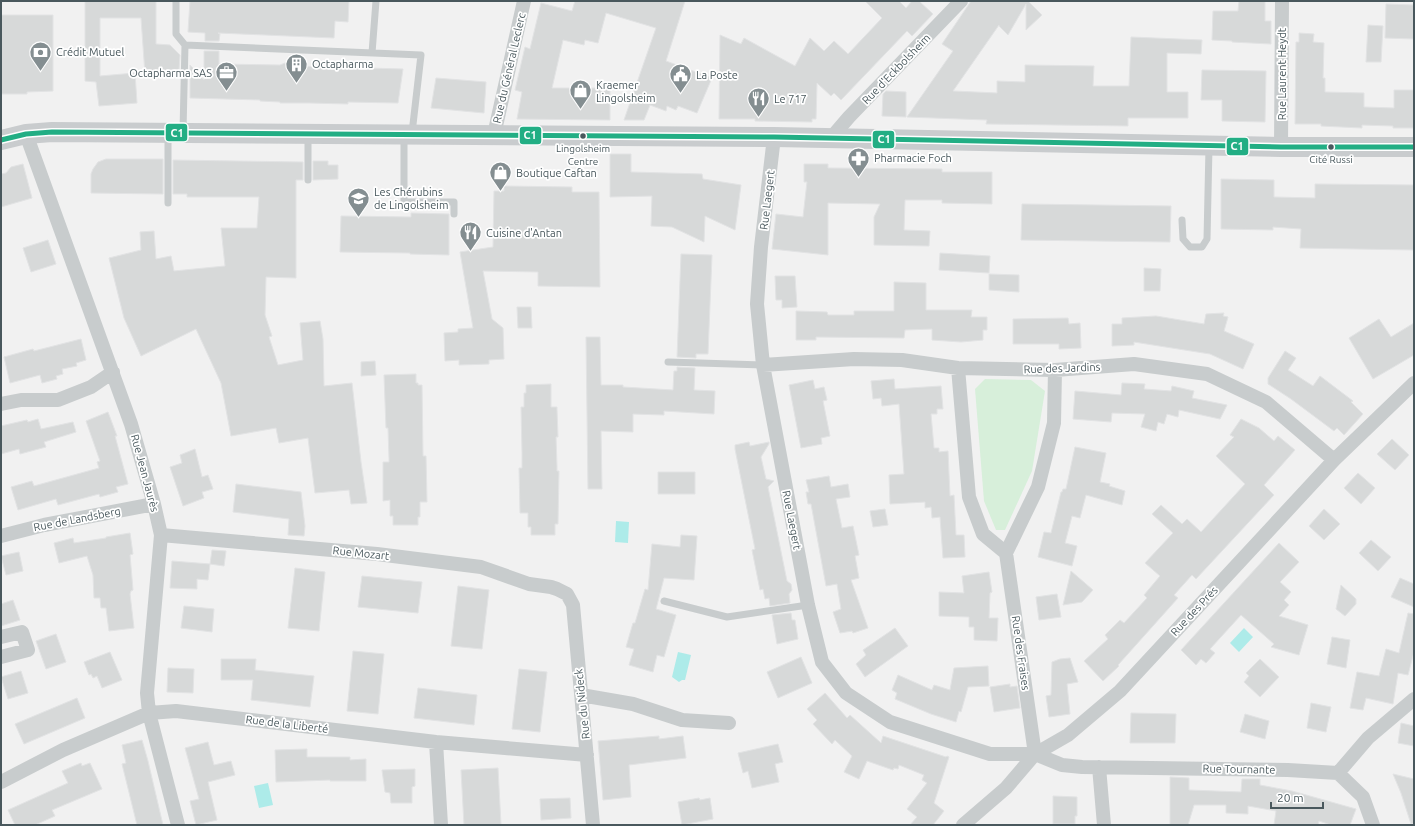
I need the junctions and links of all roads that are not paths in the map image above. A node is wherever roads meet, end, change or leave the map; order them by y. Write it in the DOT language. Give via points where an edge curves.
graph roads {
  1 [pos="176,1"];
  2 [pos="376,1"];
  3 [pos="524,1"];
  4 [pos="961,1"];
  5 [pos="1282,1"];
  6 [pos="186,45"];
  7 [pos="372,53"];
  8 [pos="176,133"];
  9 [pos="26,134"];
  10 [pos="308,134"];
  11 [pos="408,135"];
  12 [pos="494,135"];
  13 [pos="774,137"];
  14 [pos="831,138"];
  15 [pos="1,140"];
  16 [pos="1209,145"];
  17 [pos="1281,147"];
  18 [pos="1414,147"];
  19 [pos="308,180"];
  20 [pos="168,203"];
  21 [pos="454,214"];
  22 [pos="1182,220"];
  23 [pos="668,362"];
  24 [pos="763,365"];
  25 [pos="958,368"];
  26 [pos="1055,370"];
  27 [pos="113,372"];
  28 [pos="1414,383"];
  29 [pos="1,404"];
  30 [pos="1334,460"];
  31 [pos="154,504"];
  32 [pos="161,535"];
  33 [pos="1,536"];
  34 [pos="1006,553"];
  35 [pos="557,590"];
  36 [pos="664,601"];
  37 [pos="808,605"];
  38 [pos="1,638"];
  39 [pos="1,657"];
  40 [pos="580,696"];
  41 [pos="1414,699"];
  42 [pos="149,713"];
  43 [pos="729,723"];
  44 [pos="436,742"];
  45 [pos="1035,754"];
  46 [pos="587,755"];
  47 [pos="1099,767"];
  48 [pos="1338,773"];
  49 [pos="1,782"];
  50 [pos="178,825"];
  51 [pos="441,825"];
  52 [pos="593,825"];
  53 [pos="963,825"];
  54 [pos="1104,825"];
  55 [pos="1373,825"];
  1 -- 6 [label="lane" via="176,34"];
  2 -- 7 [label="lane"];
  3 -- 12 [label="street, Rue du Général Leclerc"];
  4 -- 14 [label="street, Rue d'Eckbolsheim"];
  5 -- 17 [label="street, Rue Laurent Heydt"];
  6 -- 7 [label="lane"];
  6 -- 8 [label="lane"];
  7 -- 11 [label="lane" via="421,55"];
  8 -- 9 [label="main road"];
  8 -- 10 [label="main road"];
  8 -- 20 [label="lane"];
  9 -- 15 [label="main road"];
  9 -- 27 [label="street, Rue Jean Jaurès"];
  10 -- 11 [label="main road"];
  10 -- 19 [label="lane"];
  11 -- 12 [label="main road"];
  11 -- 21 [label="lane" via="404,202 454,202"];
  12 -- 13 [label="main road"];
  13 -- 14 [label="main road"];
  13 -- 24 [label="street, Rue Laegert" via="757,304"];
  14 -- 16 [label="main road"];
  16 -- 17 [label="main road"];
  16 -- 22 [label="lane" via="1207,239 1202,247 1190,247 1183,239"];
  17 -- 18 [label="main road"];
  23 -- 24 [label="lane"];
  24 -- 25 [label="street, Rue des Jardins" via="902,360"];
  24 -- 37 [label="street, Rue Laegert"];
  25 -- 26 [label="street, Rue des Jardins"];
  25 -- 34 [label="street" via="969,497 983,534"];
  26 -- 30 [label="street, Rue des Jardins" via="1134,364 1207,374 1266,402"];
  26 -- 34 [label="street" via="1054,423 1038,487"];
  27 -- 29 [label="street" via="91,387 58,400 20,400"];
  27 -- 31 [label="street, Rue Jean Jaurès"];
  28 -- 30 [label="street, Rue des Prés"];
  30 -- 45 [label="street, Rue des Prés" via="1120,691 1068,735"];
  31 -- 32 [label="street, Rue Jean Jaurès"];
  31 -- 33 [label="street, Rue de Landsberg"];
  32 -- 35 [label="street, Rue Mozart" via="377,554 481,567 529,584"];
  32 -- 42 [label="street, Rue Jean Jaurès" via="147,693"];
  34 -- 45 [label="street, Rue des Fraises"];
  35 -- 40 [label="street, Rue du Nideck" via="567,594 573,605"];
  36 -- 37 [label="lane" via="727,618"];
  37 -- 45 [label="street, Rue Laegert" via="822,662 846,693 890,722 990,754"];
  38 -- 39 [label="street" via="22,632 28,650"];
  40 -- 43 [label="street" via="632,704 682,720"];
  40 -- 46 [label="street, Rue du Nideck"];
  41 -- 48 [label="street" via="1368,738"];
  42 -- 44 [label="street, Rue de la Liberté" via="176,711"];
  42 -- 49 [label="street, Rue de la Liberté" via="64,750"];
  42 -- 50 [label="street, Rue Jean Jaurès"];
  44 -- 46 [label="street, Rue de la Liberté"];
  44 -- 51 [label="street"];
  45 -- 47 [label="street, Rue Tournante" via="1062,765"];
  45 -- 53 [label="street, Rue des Prés" via="1006,788"];
  46 -- 52 [label="street, Rue du Nideck"];
  47 -- 48 [label="street, Rue Tournante"];
  47 -- 54 [label="street"];
  48 -- 55 [label="street" via="1363,797"];
}
